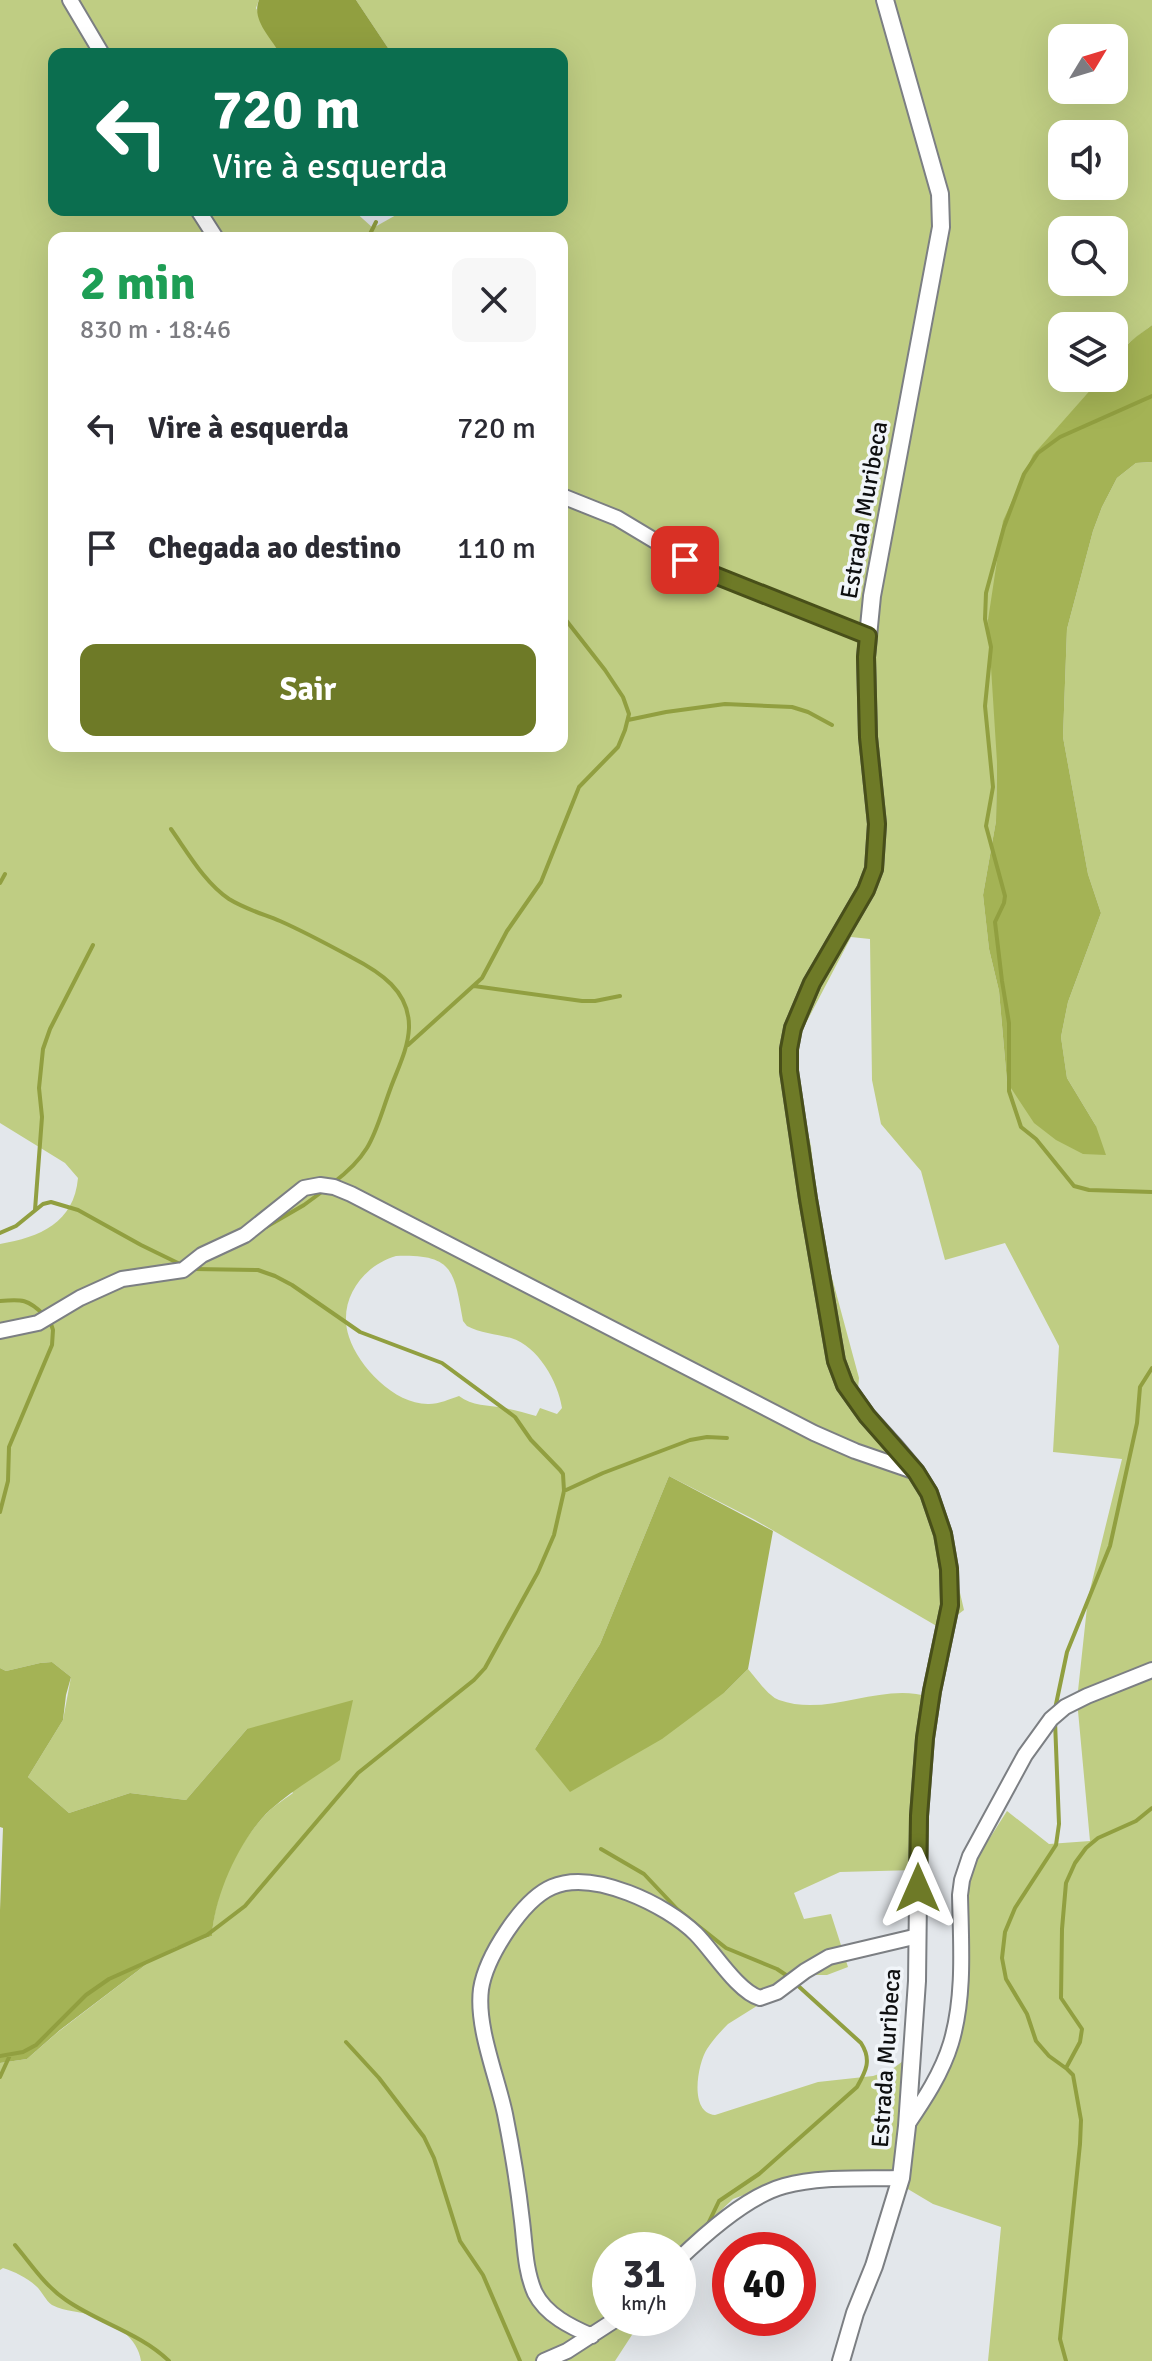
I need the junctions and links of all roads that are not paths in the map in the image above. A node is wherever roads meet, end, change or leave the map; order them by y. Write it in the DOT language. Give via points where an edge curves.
graph roads {
  1 [pos="70,0"];
  2 [pos="885,0"];
  3 [pos="98,48"];
  4 [pos="568,498"];
  5 [pos="868,636"];
  6 [pos="0,1331"];
  7 [pos="916,1472"];
  8 [pos="1150,1673"];
  9 [pos="918,1936"];
  10 [pos="907,2126"];
  11 [pos="901,2178"];
  12 [pos="696,2243"];
  13 [pos="592,2336"];
  14 [pos="544,2361"];
  15 [pos="841,2361"];
  1 -- 3 [label="street"];
  2 -- 5 [label="street, Estrada Muribeca" via="942,212"];
  4 -- 5 [label="street" via="617,518 707,572"];
  5 -- 7 [label="street, Estrada Muribeca" via="868,737 877,824 874,869 800,1010 789,1071 836,1361 867,1416"];
  6 -- 7 [label="street" via="38,1323 122,1279 183,1270 245,1235 304,1188 334,1187 814,1433"];
  7 -- 9 [label="street, Estrada Muribeca" via="943,1534 950,1605 925,1738"];
  8 -- 10 [label="street" via="1087,1696 1051,1719 1025,1755 970,1856 960,1895 955,2028 946,2059"];
  9 -- 10 [label="street, Estrada Muribeca"];
  9 -- 13 [label="street" via="829,1957 760,1998 746,1990 695,1933 637,1896 578,1882 551,1887 524,1909 489,1960 481,1990 482,2022 505,2114 535,2293 553,2314"];
  10 -- 11 [label="street, Estrada Muribeca"];
  11 -- 12 [label="street" via="781,2186 751,2201"];
  11 -- 15 [label="street, Estrada Muribeca"];
  13 -- 14 [label="street"];
}
